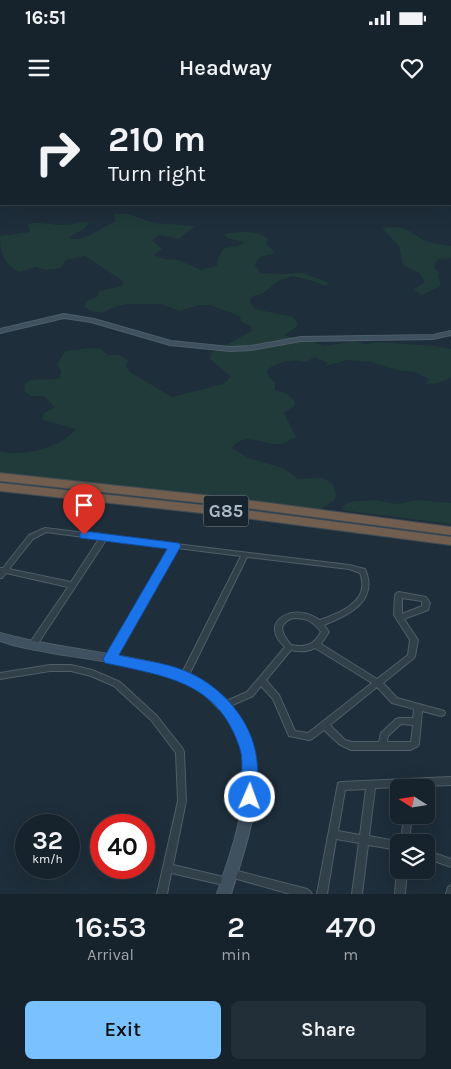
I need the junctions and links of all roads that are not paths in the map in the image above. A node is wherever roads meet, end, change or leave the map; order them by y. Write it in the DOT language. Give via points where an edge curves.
graph roads {
  1 [pos="0,331"];
  2 [pos="451,333"];
  3 [pos="0,477"];
  4 [pos="0,487"];
  5 [pos="451,531"];
  6 [pos="104,537"];
  7 [pos="451,541"];
  8 [pos="175,546"];
  9 [pos="245,554"];
  10 [pos="2,572"];
  11 [pos="72,585"];
  12 [pos="400,618"];
  13 [pos="321,623"];
  14 [pos="0,636"];
  15 [pos="316,645"];
  16 [pos="32,646"];
  17 [pos="289,647"];
  18 [pos="110,659"];
  19 [pos="0,676"];
  20 [pos="184,677"];
  21 [pos="261,680"];
  22 [pos="378,683"];
  23 [pos="224,705"];
  24 [pos="418,709"];
  25 [pos="441,713"];
  26 [pos="417,722"];
  27 [pos="325,726"];
  28 [pos="383,745"];
  29 [pos="451,781"];
  30 [pos="435,783"];
  31 [pos="371,784"];
  32 [pos="390,784"];
  33 [pos="333,834"];
  34 [pos="390,844"];
  35 [pos="435,857"];
  36 [pos="451,863"];
  37 [pos="168,868"];
  38 [pos="229,878"];
  39 [pos="401,879"];
  40 [pos="451,890"];
  41 [pos="162,894"];
  42 [pos="224,894"];
  43 [pos="307,894"];
  44 [pos="322,894"];
  45 [pos="357,894"];
  46 [pos="400,894"];
  47 [pos="451,894"];
  1 -- 2 [label="street" via="64,316 92,320 170,343 230,349 301,339 433,337"];
  3 -- 5 [label="highway, G85"];
  4 -- 7 [label="highway, G85"];
  6 -- 8 [label="street"];
  6 -- 10 [label="street" via="38,531"];
  6 -- 11 [label="street"];
  8 -- 9 [label="street"];
  8 -- 18 [label="street"];
  9 -- 13 [label="street" via="363,571 367,588 360,601 347,613"];
  9 -- 20 [label="street"];
  10 -- 11 [label="street"];
  11 -- 16 [label="street"];
  12 -- 22 [label="street" via="414,640 411,656"];
  13 -- 15 [label="street" via="325,632"];
  13 -- 17 [label="street" via="305,614 286,617 279,630 280,637"];
  14 -- 16 [label="street"];
  15 -- 17 [label="street" via="309,649"];
  15 -- 22 [label="street"];
  16 -- 18 [label="street"];
  17 -- 21 [label="street"];
  18 -- 20 [label="street"];
  19 -- 37 [label="street" via="50,668 92,673 117,684 154,718 180,752 182,801"];
  20 -- 23 [label="street"];
  21 -- 23 [label="street" via="250,694"];
  21 -- 27 [label="street" via="276,697 292,734 309,737"];
  22 -- 25 [label="street" via="395,702"];
  22 -- 27 [label="street"];
  23 -- 38 [label="street" via="235,719 248,751 251,780 246,815"];
  24 -- 26 [label="street"];
  26 -- 27 [label="street" via="415,744 410,746 351,746"];
  26 -- 28 [label="street" via="399,721 384,735"];
  29 -- 30 [label="street"];
  31 -- 32 [label="street"];
  31 -- 33 [label="street" via="341,786"];
  31 -- 45 [label="street"];
  33 -- 34 [label="street"];
  33 -- 44 [label="street"];
  35 -- 36 [label="street"];
  37 -- 38 [label="street"];
  37 -- 41 [label="street"];
  38 -- 42 [label="street"];
  38 -- 43 [label="street"];
  39 -- 46 [label="street"];
  40 -- 47 [label="street"];
}
